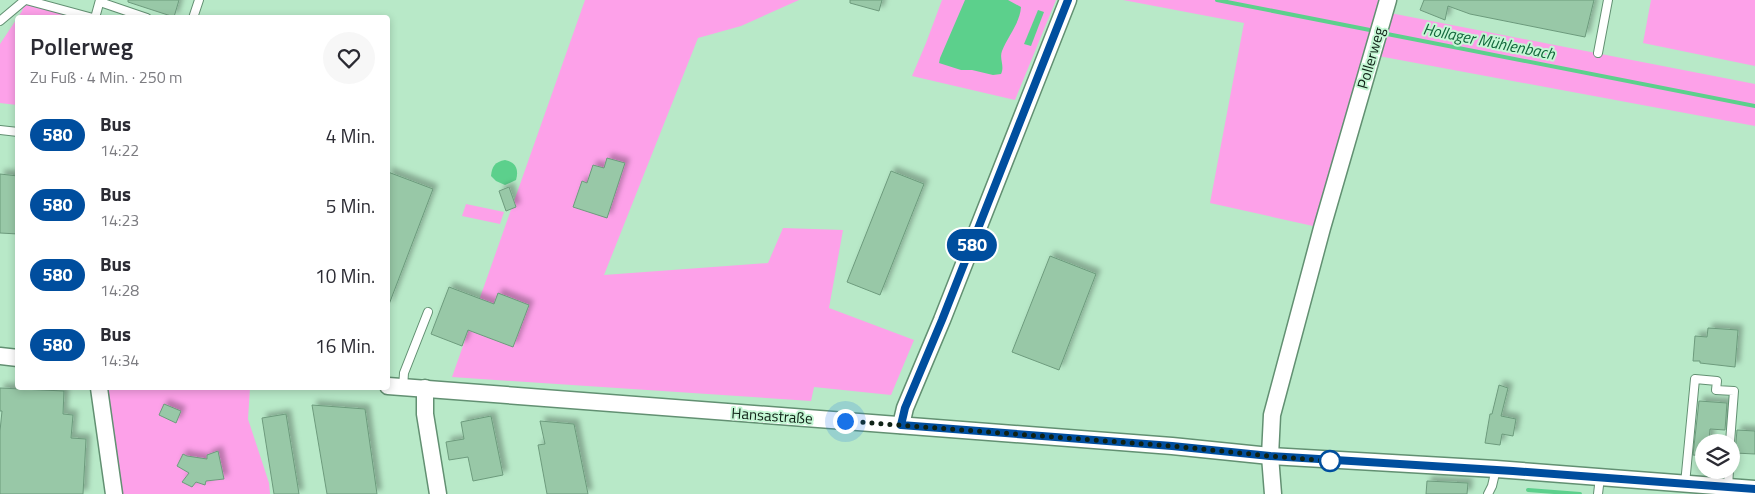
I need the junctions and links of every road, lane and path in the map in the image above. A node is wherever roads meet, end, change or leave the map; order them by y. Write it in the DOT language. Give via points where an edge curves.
graph roads {
  1 [pos="25,0"];
  2 [pos="199,0"];
  3 [pos="1068,0"];
  4 [pos="1608,0"];
  5 [pos="100,1"];
  6 [pos="1386,6"];
  7 [pos="82,15"];
  8 [pos="95,15"];
  9 [pos="139,15"];
  10 [pos="194,15"];
  11 [pos="0,21"];
  12 [pos="1598,53"];
  13 [pos="0,130"];
  14 [pos="15,132"];
  15 [pos="428,312"];
  16 [pos="0,356"];
  17 [pos="15,358"];
  18 [pos="395,387"];
  19 [pos="425,388"];
  20 [pos="99,390"];
  21 [pos="901,425"];
  22 [pos="1731,434"];
  23 [pos="1270,456"];
  24 [pos="1496,470"];
  25 [pos="1600,476"];
  26 [pos="1728,479"];
  27 [pos="1684,484"];
  28 [pos="1728,487"];
  29 [pos="1755,489"];
  30 [pos="114,494"];
  31 [pos="438,494"];
  32 [pos="1273,494"];
  33 [pos="1488,494"];
  34 [pos="1598,494"];
  1 -- 7 [label="lane"];
  1 -- 11 [label="lane"];
  2 -- 10 [label="lane"];
  3 -- 21 [label="street"];
  4 -- 12 [label="lane"];
  5 -- 8 [label="lane"];
  5 -- 9 [label="lane"];
  6 -- 23 [label="street, Pollerweg" via="1272,415"];
  13 -- 14 [label="lane"];
  15 -- 18 [label="lane" via="404,373"];
  16 -- 17 [label="street"];
  18 -- 19 [label="street, Hansastraße"];
  19 -- 21 [label="street, Hansastraße"];
  19 -- 31 [label="street" via="425,414"];
  20 -- 30 [label="street"];
  21 -- 23 [label="street, Hansastraße"];
  22 -- 27 [label="lane" via="1734,391 1716,390 1717,381 1695,379"];
  23 -- 24 [label="street, Hansastraße"];
  23 -- 32 [label="street, Pollerweg"];
  24 -- 25 [label="street, Hansastraße"];
  24 -- 33 [label="lane"];
  25 -- 27 [label="street, Hansastraße"];
  25 -- 34 [label="lane"];
  26 -- 28 [label="lane"];
  27 -- 28 [label="street, Hansastraße"];
  28 -- 29 [label="street, Hansastraße"];
}
